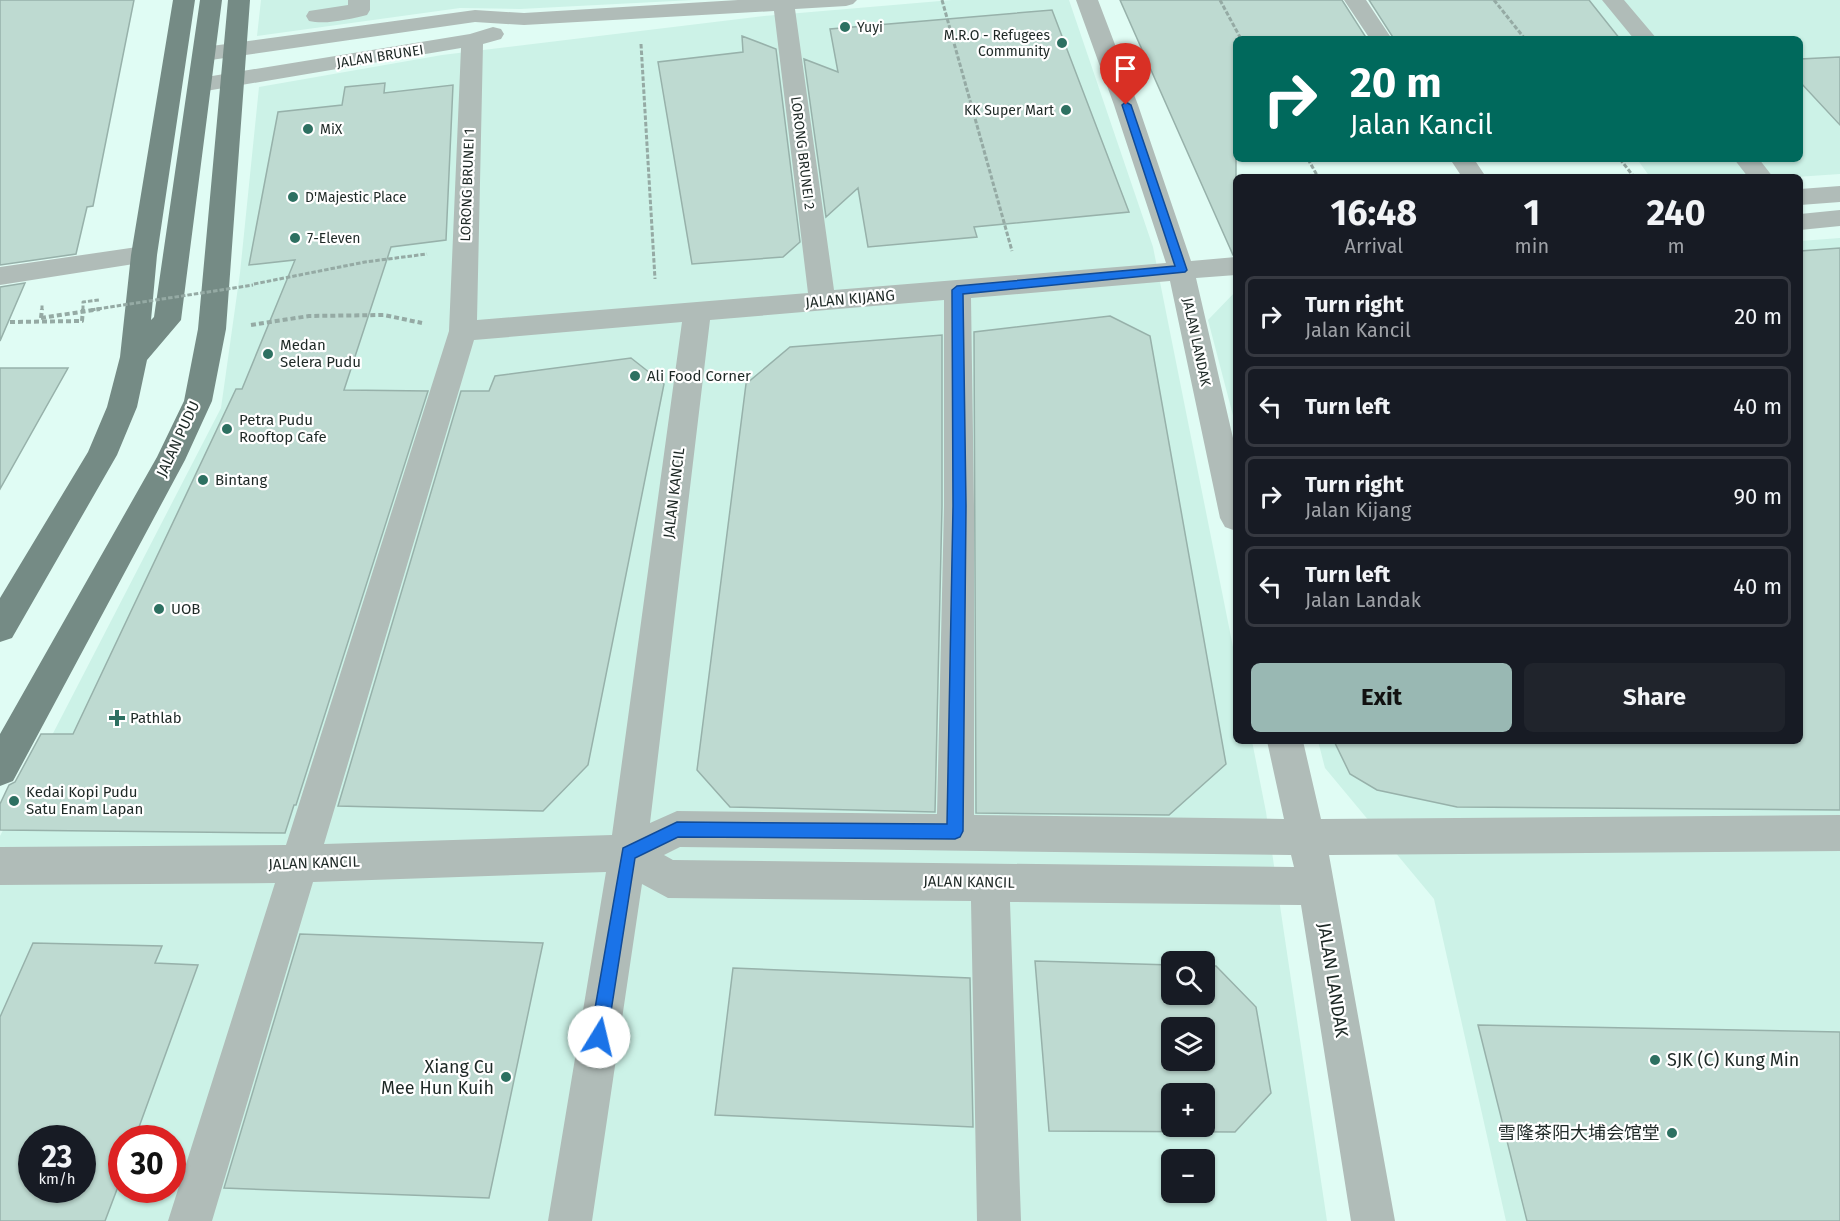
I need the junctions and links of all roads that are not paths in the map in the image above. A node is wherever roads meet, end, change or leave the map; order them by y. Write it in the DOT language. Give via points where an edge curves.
graph roads {
  1 [pos="184,0"];
  2 [pos="211,0"];
  3 [pos="239,0"];
  4 [pos="359,0"];
  5 [pos="846,0"];
  6 [pos="1087,0"];
  7 [pos="1355,0"];
  8 [pos="1613,0"];
  9 [pos="637,5"];
  10 [pos="784,5"];
  11 [pos="448,9"];
  12 [pos="524,19"];
  13 [pos="292,20"];
  14 [pos="259,25"];
  15 [pos="1379,36"];
  16 [pos="1643,36"];
  17 [pos="236,39"];
  18 [pos="472,40"];
  19 [pos="204,54"];
  20 [pos="232,80"];
  21 [pos="200,85"];
  22 [pos="1748,162"];
  23 [pos="1758,174"];
  24 [pos="1840,194"];
  25 [pos="1803,197"];
  26 [pos="1840,218"];
  27 [pos="1803,222"];
  28 [pos="144,255"];
  29 [pos="1233,266"];
  30 [pos="1181,270"];
  31 [pos="0,276"];
  32 [pos="957,290"];
  33 [pos="822,301"];
  34 [pos="697,312"];
  35 [pos="463,331"];
  36 [pos="134,357"];
  37 [pos="1233,504"];
  38 [pos="0,628"];
  39 [pos="1286,744"];
  40 [pos="0,769"];
  41 [pos="955,831"];
  42 [pos="1840,833"];
  43 [pos="1307,837"];
  44 [pos="628,853"];
  45 [pos="302,864"];
  46 [pos="0,866"];
  47 [pos="990,883"];
  48 [pos="1317,886"];
  49 [pos="190,1221"];
  50 [pos="570,1221"];
  51 [pos="999,1221"];
  52 [pos="1373,1221"];
  1 -- 28 [label="main road"];
  2 -- 19 [label="main road"];
  3 -- 17 [label="main road, JALAN PUDU"];
  4 -- 13 [label="street" via="359,10"];
  5 -- 10 [label="street, JALAN BRUNEI"];
  6 -- 30 [label="street, JALAN LANDAK"];
  7 -- 15 [label="street"];
  8 -- 16 [label="street"];
  9 -- 10 [label="street, JALAN BRUNEI"];
  9 -- 12 [label="street, JALAN BRUNEI"];
  10 -- 33 [label="street, LORONG BRUNEI 2"];
  11 -- 12 [label="street, JALAN BRUNEI" via="475,16"];
  11 -- 17 [label="street, JALAN BRUNEI"];
  12 -- 18 [label="street, JALAN BRUNEI" via="510,29"];
  14 -- 17 [label="street"];
  17 -- 19 [label="street"];
  17 -- 20 [label="main road, JALAN PUDU"];
  18 -- 20 [label="street, JALAN BRUNEI"];
  18 -- 35 [label="street, LORONG BRUNEI 1"];
  19 -- 21 [label="main road"];
  20 -- 21 [label="street, JALAN BRUNEI"];
  20 -- 40 [label="main road, JALAN PUDU" via="212,329 198,401 170,460"];
  21 -- 36 [label="main road" via="167,320"];
  22 -- 23 [label="street"];
  24 -- 25 [label="street"];
  26 -- 27 [label="street"];
  28 -- 31 [label="street"];
  28 -- 36 [label="main road"];
  29 -- 30 [label="street, JALAN KIJANG"];
  30 -- 32 [label="street, JALAN KIJANG"];
  30 -- 37 [label="street, JALAN LANDAK"];
  32 -- 33 [label="street, JALAN KIJANG"];
  32 -- 41 [label="street"];
  33 -- 34 [label="street, JALAN KIJANG"];
  34 -- 35 [label="street, JALAN KIJANG"];
  34 -- 44 [label="street, JALAN KANCIL"];
  35 -- 45 [label="street, LORONG BRUNEI 1"];
  36 -- 38 [label="main road" via="122,407 102,455"];
  39 -- 43 [label="street, JALAN LANDAK"];
  41 -- 43 [label="street, JALAN KANCIL"];
  41 -- 44 [label="street, JALAN KANCIL" via="677,829"];
  42 -- 43 [label="street, JALAN KANCIL"];
  43 -- 48 [label="street, JALAN LANDAK"];
  44 -- 45 [label="street, JALAN KANCIL"];
  44 -- 47 [label="street, JALAN KANCIL" via="668,879"];
  44 -- 50 [label="street"];
  45 -- 46 [label="street, JALAN KANCIL"];
  45 -- 49 [label="street, LORONG BRUNEI 1"];
  47 -- 48 [label="street, JALAN KANCIL"];
  47 -- 51 [label="street"];
  48 -- 52 [label="street, JALAN LANDAK"];
}
